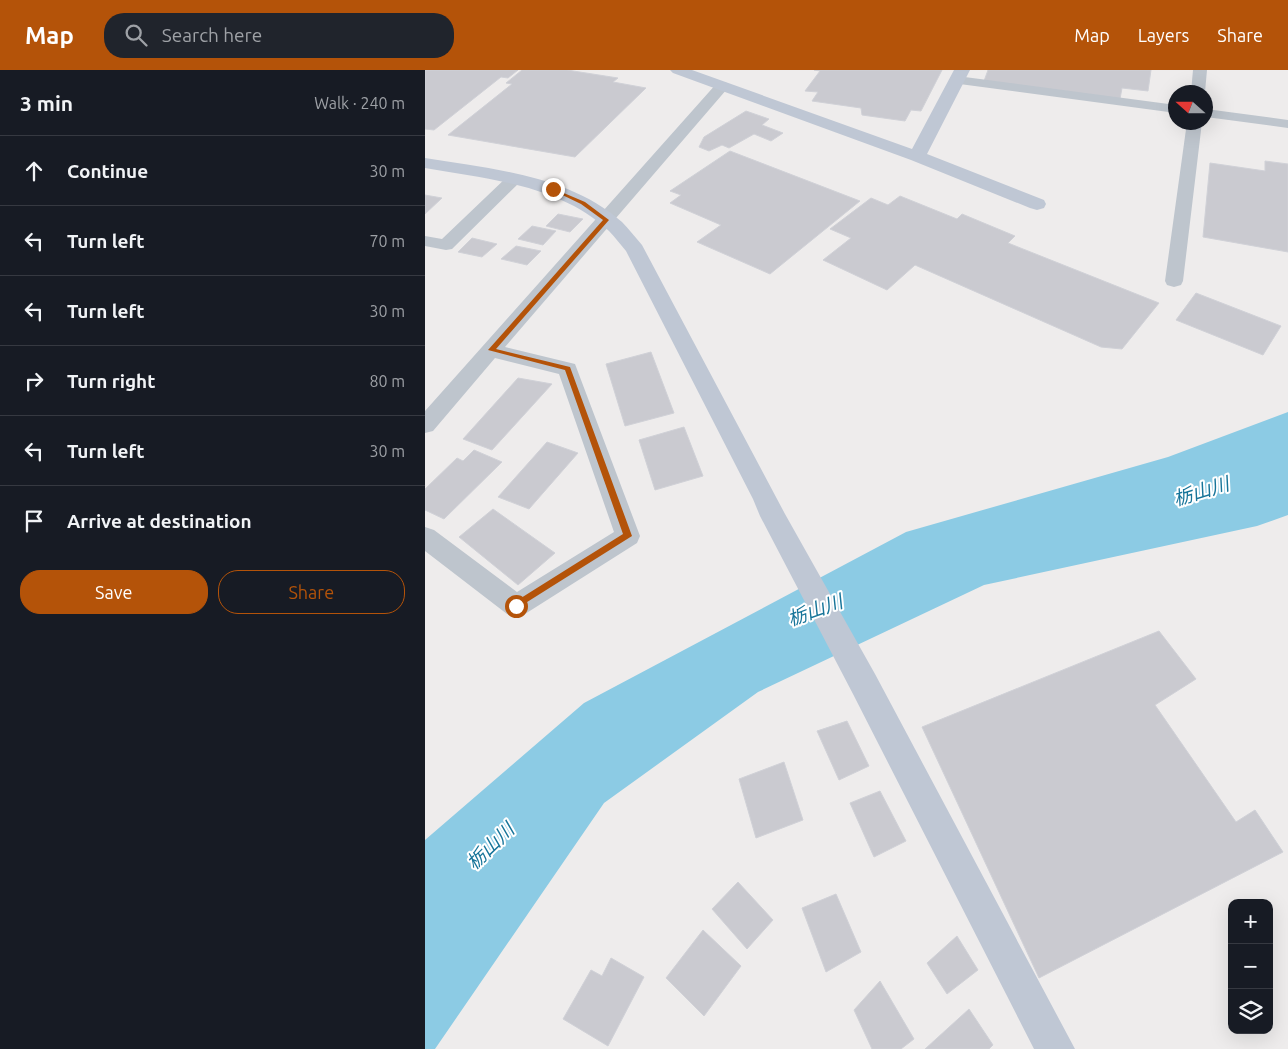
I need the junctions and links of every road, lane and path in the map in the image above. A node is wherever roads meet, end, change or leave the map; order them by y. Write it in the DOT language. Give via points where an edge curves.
graph roads {
  1 [pos="678,70"];
  2 [pos="1201,70"];
  3 [pos="960,75"];
  4 [pos="727,81"];
  5 [pos="1199,85"];
  6 [pos="1168,108"];
  7 [pos="1213,114"];
  8 [pos="1288,124"];
  9 [pos="1194,130"];
  10 [pos="917,156"];
  11 [pos="425,163"];
  12 [pos="514,179"];
  13 [pos="1037,204"];
  14 [pos="606,220"];
  15 [pos="425,241"];
  16 [pos="1174,281"];
  17 [pos="491,350"];
  18 [pos="425,425"];
  19 [pos="425,537"];
  20 [pos="1055,1049"];
  1 -- 4 [label="street"];
  2 -- 5 [label="street"];
  3 -- 6 [label="street"];
  3 -- 10 [label="street"];
  4 -- 10 [label="street"];
  4 -- 14 [label="street"];
  7 -- 8 [label="street"];
  9 -- 16 [label="street"];
  10 -- 13 [label="street"];
  11 -- 12 [label="street"];
  12 -- 14 [label="street" via="553,189 583,203"];
  12 -- 15 [label="street" via="445,246"];
  14 -- 17 [label="street"];
  14 -- 20 [label="street" via="622,231 635,249"];
  17 -- 18 [label="street"];
  17 -- 19 [label="street" via="568,369 628,536 516,606"];
}
